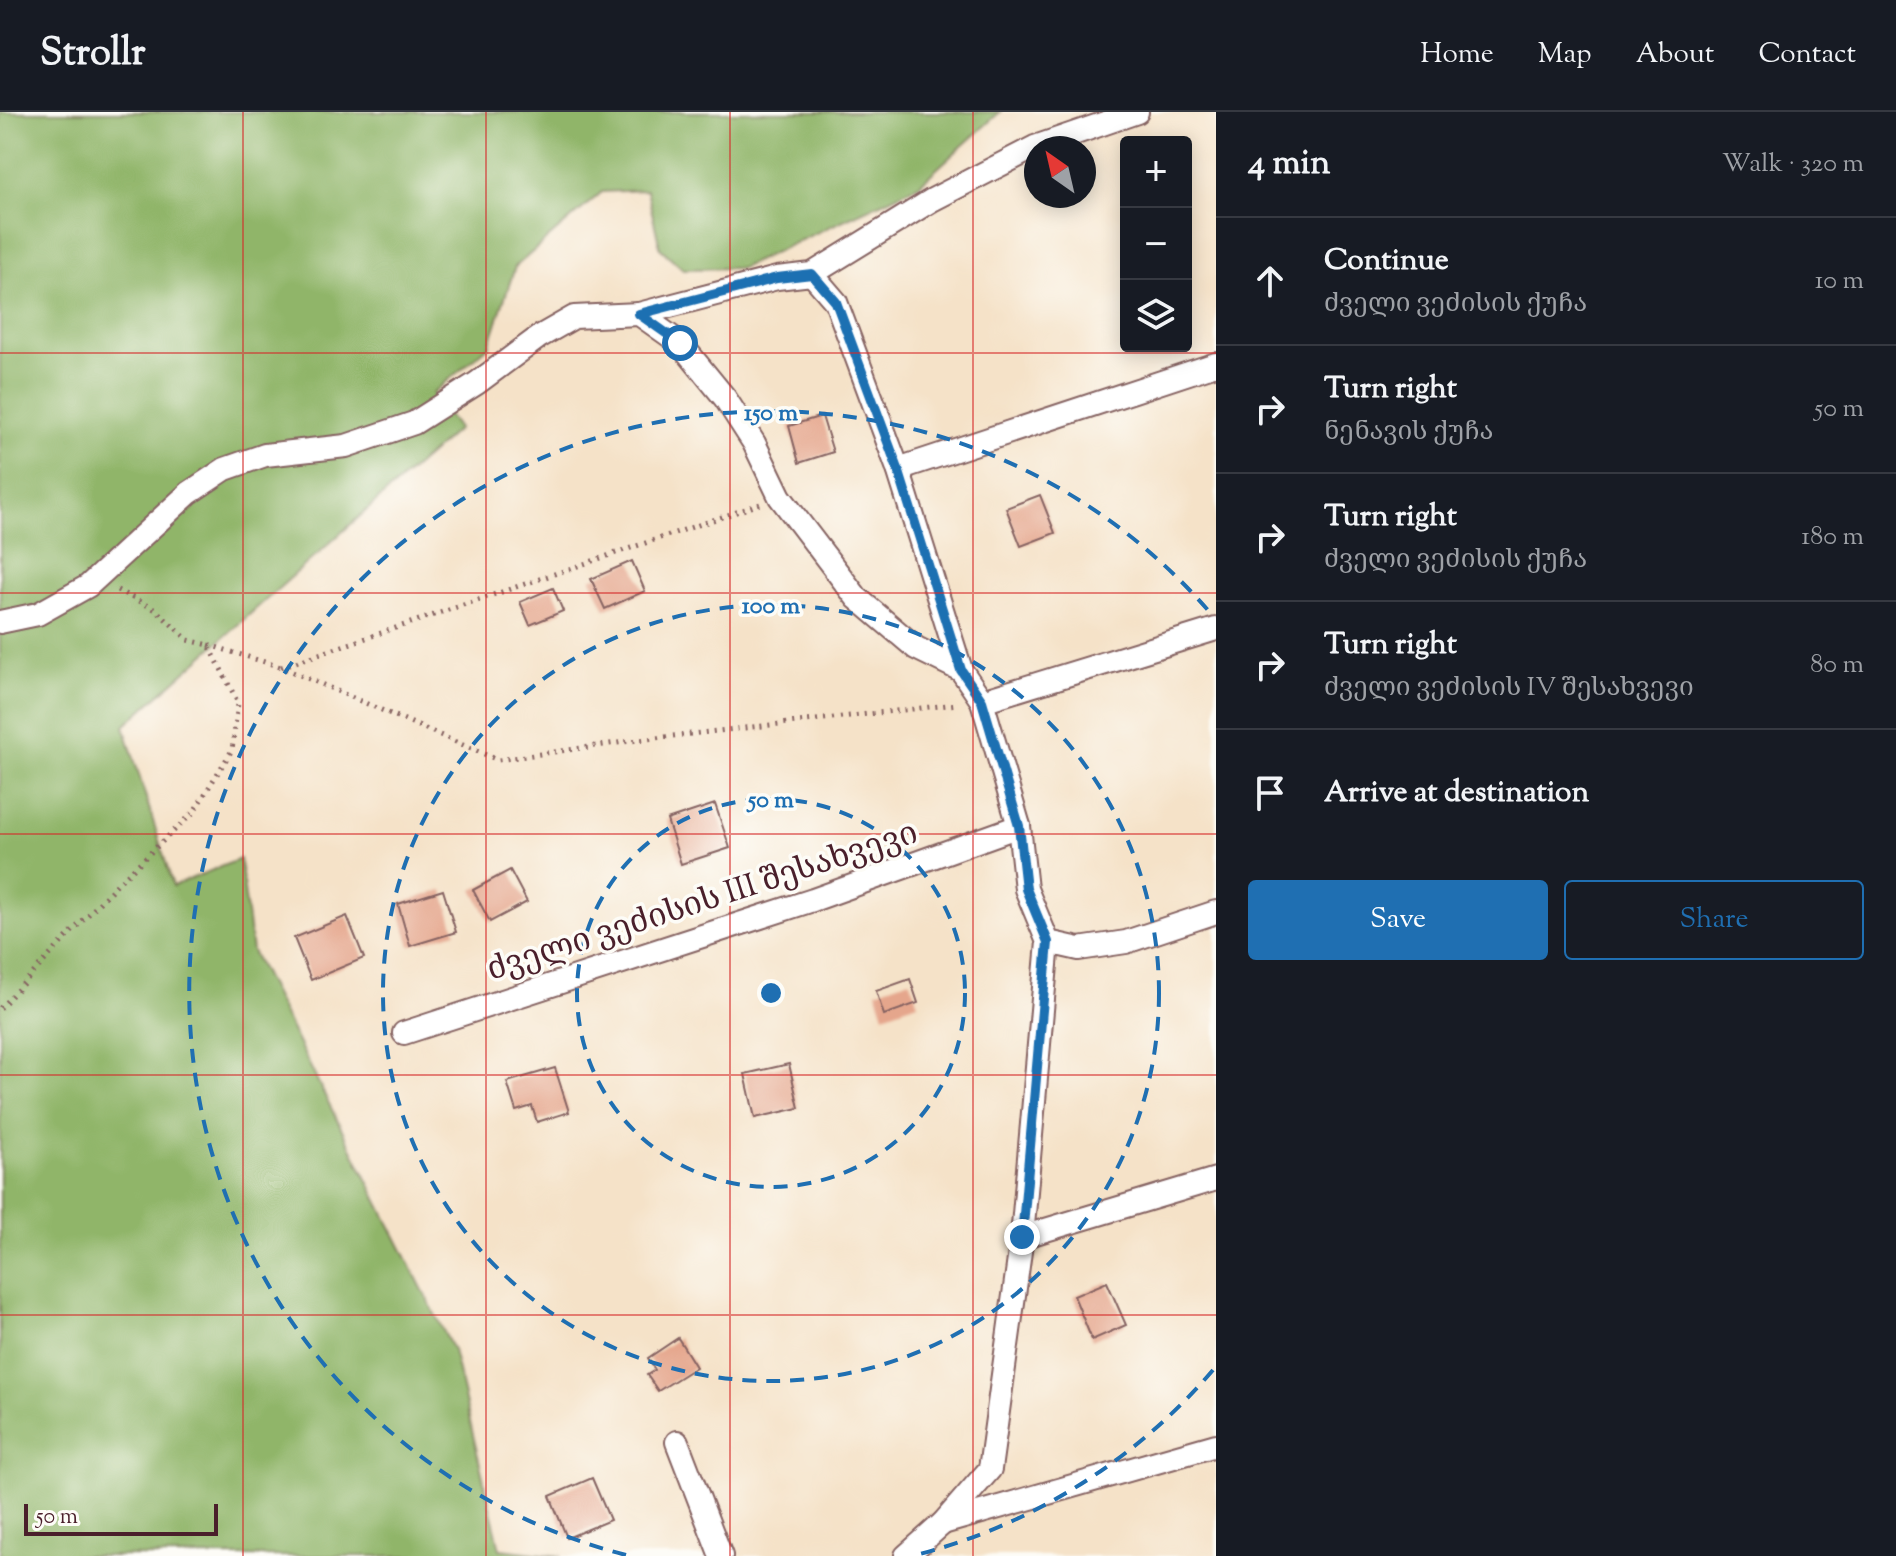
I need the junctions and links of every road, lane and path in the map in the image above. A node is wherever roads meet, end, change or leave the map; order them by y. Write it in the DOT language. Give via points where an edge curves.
graph roads {
  1 [pos="1137,112"];
  2 [pos="812,274"];
  3 [pos="639,314"];
  4 [pos="1216,364"];
  5 [pos="898,469"];
  6 [pos="780,497"];
  7 [pos="88,586"];
  8 [pos="0,622"];
  9 [pos="1216,629"];
  10 [pos="209,645"];
  11 [pos="281,667"];
  12 [pos="961,670"];
  13 [pos="982,701"];
  14 [pos="1019,826"];
  15 [pos="1216,912"];
  16 [pos="1048,942"];
  17 [pos="0,1008"];
  18 [pos="404,1033"];
  19 [pos="1216,1179"];
  20 [pos="1022,1237"];
  21 [pos="677,1442"];
  22 [pos="1216,1445"];
  23 [pos="943,1523"];
  24 [pos="721,1556"];
  25 [pos="906,1556"];
  1 -- 2 [label="street" via="1035,147 932,200"];
  2 -- 3 [label="street"];
  2 -- 5 [label="street" via="836,302"];
  3 -- 6 [label="street" via="680,343 725,398"];
  3 -- 7 [label="street" via="574,317 414,423 346,446 265,455 225,469 189,493"];
  4 -- 5 [label="street"];
  5 -- 12 [label="street"];
  6 -- 11 [label="path"];
  6 -- 12 [label="street" via="857,598 916,648"];
  7 -- 8 [label="street" via="38,614"];
  7 -- 10 [label="path" via="118,590 156,610 188,640"];
  9 -- 13 [label="street"];
  10 -- 11 [label="path"];
  10 -- 17 [label="path" via="238,703 232,750 193,813 119,882"];
  11 -- 13 [label="path" via="498,760"];
  12 -- 13 [label="street"];
  13 -- 14 [label="street"];
  14 -- 16 [label="street" via="1026,889"];
  14 -- 18 [label="street, ძველი ვეძისის III შესახვევი" via="813,900"];
  15 -- 16 [label="street" via="1126,942 1079,949"];
  16 -- 20 [label="street"];
  19 -- 20 [label="street"];
  20 -- 23 [label="street" via="990,1469"];
  21 -- 24 [label="street"];
  22 -- 23 [label="street"];
  23 -- 25 [label="street"];
}
